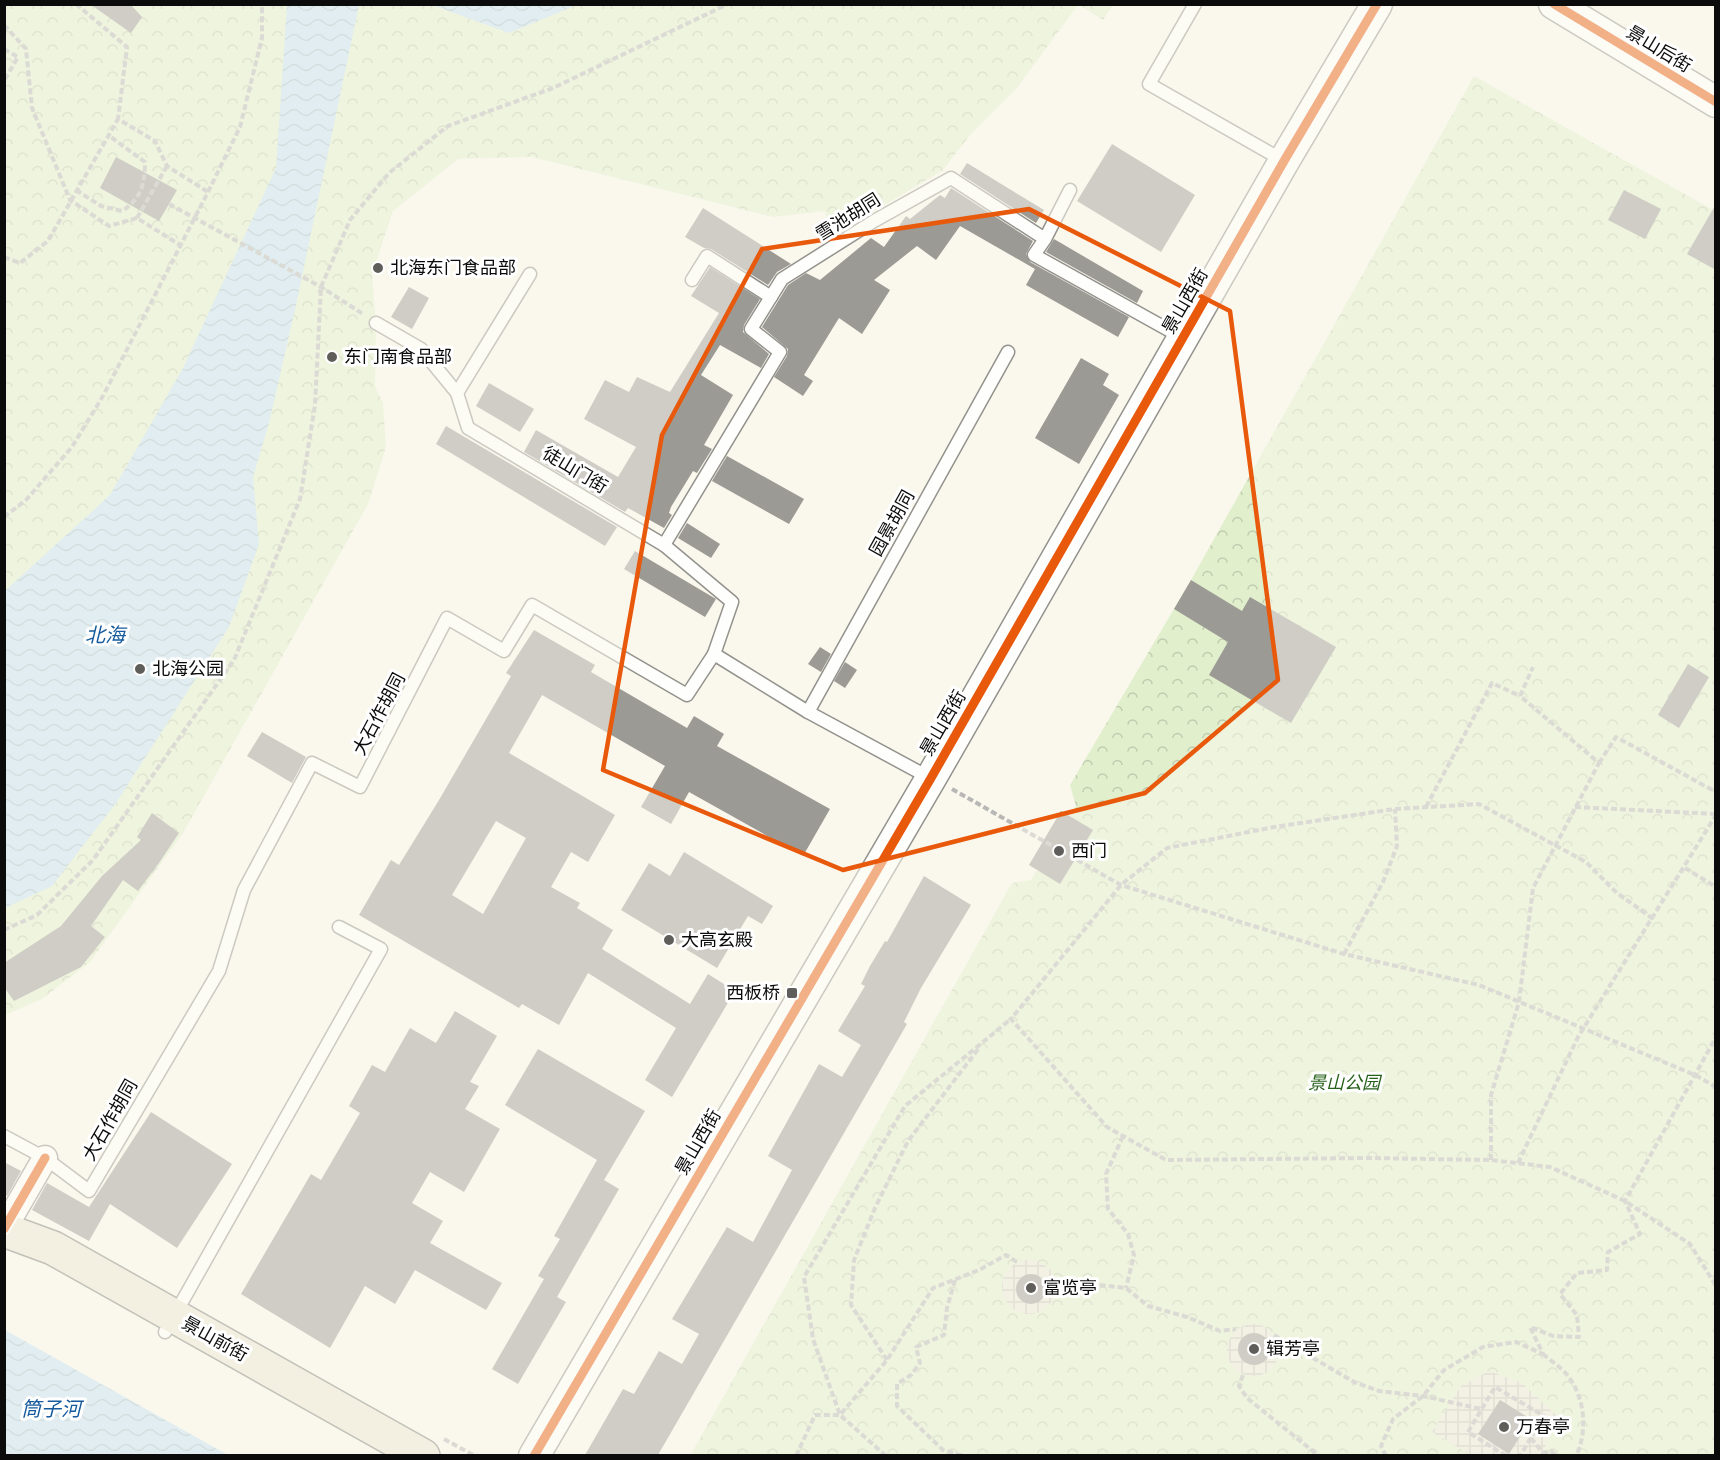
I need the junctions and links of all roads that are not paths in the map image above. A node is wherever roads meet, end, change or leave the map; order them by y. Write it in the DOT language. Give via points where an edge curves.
graph roads {
  1 [pos="1195,4"];
  2 [pos="1377,4"];
  3 [pos="1554,4"];
  4 [pos="1716,102"];
  5 [pos="1284,161"];
  6 [pos="1070,190"];
  7 [pos="1045,239"];
  8 [pos="530,274"];
  9 [pos="692,280"];
  10 [pos="771,297"];
  11 [pos="376,323"];
  12 [pos="1183,338"];
  13 [pos="1008,351"];
  14 [pos="458,393"];
  15 [pos="664,545"];
  16 [pos="714,654"];
  17 [pos="808,712"];
  18 [pos="931,778"];
  19 [pos="339,927"];
  20 [pos="4,1136"];
  21 [pos="45,1158"];
  22 [pos="4,1229"];
  23 [pos="4,1254"];
  24 [pos="169,1324"];
  25 [pos="381,1455"];
  26 [pos="423,1455"];
  27 [pos="534,1455"];
  1 -- 5 [label="lane" via="1149,84"];
  2 -- 5 [label="street, 景山西街"];
  3 -- 4 [label="street, 景山后街"];
  5 -- 12 [label="street, 景山西街"];
  6 -- 7 [label="lane"];
  7 -- 10 [label="lane, 雪池胡同" via="951,178 874,220 782,279"];
  7 -- 12 [label="lane" via="1034,255"];
  8 -- 14 [label="lane"];
  9 -- 10 [label="lane" via="707,256"];
  10 -- 15 [label="lane, 雪池胡同" via="751,329 780,352"];
  11 -- 14 [label="lane, 徒山门街" via="421,349"];
  12 -- 18 [label="street, 景山西街"];
  13 -- 17 [label="lane, 园景胡同"];
  14 -- 15 [label="lane, 徒山门街" via="468,428"];
  15 -- 16 [label="lane, 徒山门街" via="732,602"];
  16 -- 17 [label="lane"];
  16 -- 21 [label="lane, 大石作胡同" via="687,695 532,605 504,651 447,618 360,787 312,763 244,890 219,971 89,1191"];
  17 -- 18 [label="lane"];
  18 -- 27 [label="street, 景山西街"];
  19 -- 24 [label="lane" via="381,950"];
  20 -- 21 [label="lane, 大石作胡同"];
  21 -- 22 [label="street"];
  22 -- 24 [label="main road, 景山前街" via="53,1248"];
  23 -- 24 [label="main road, 景山前街" via="44,1266"];
  24 -- 25 [label="main road, 景山前街"];
  24 -- 26 [label="main road, 景山前街"];
}
